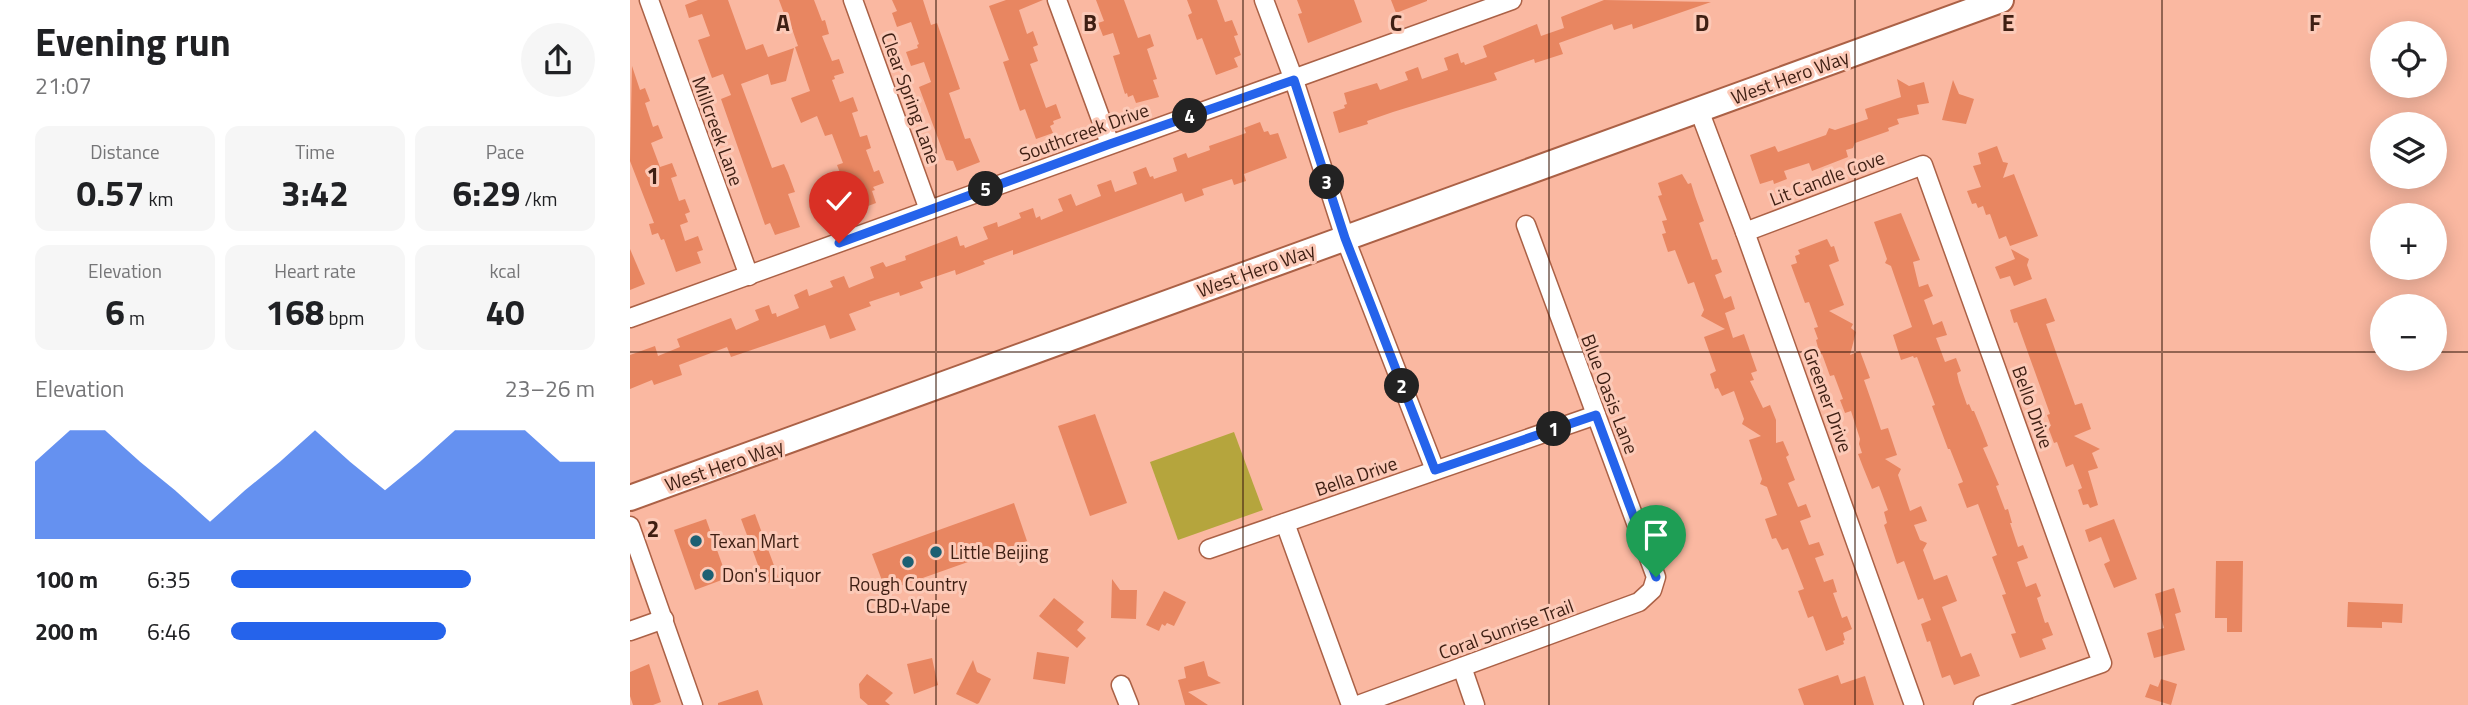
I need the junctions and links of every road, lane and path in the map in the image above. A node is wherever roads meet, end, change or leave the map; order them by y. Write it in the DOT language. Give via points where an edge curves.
graph roads {
  1 [pos="649,0"];
  2 [pos="853,0"];
  3 [pos="1056,0"];
  4 [pos="1264,0"];
  5 [pos="1512,0"];
  6 [pos="2001,0"];
  7 [pos="1476,6"];
  8 [pos="1294,80"];
  9 [pos="1699,110"];
  10 [pos="1110,144"];
  11 [pos="1923,164"];
  12 [pos="929,210"];
  13 [pos="1526,225"];
  14 [pos="1745,232"];
  15 [pos="1345,238"];
  16 [pos="748,275"];
  17 [pos="630,318"];
  18 [pos="1596,415"];
  19 [pos="1435,470"];
  20 [pos="630,498"];
  21 [pos="1285,523"];
  22 [pos="630,526"];
  23 [pos="1209,549"];
  24 [pos="1656,577"];
  25 [pos="663,619"];
  26 [pos="630,631"];
  27 [pos="1462,667"];
  28 [pos="1121,685"];
  29 [pos="693,705"];
  30 [pos="1129,705"];
  31 [pos="1351,705"];
  32 [pos="1358,705"];
  33 [pos="1475,705"];
  34 [pos="1914,705"];
  35 [pos="1983,705"];
  1 -- 16 [label="street, Millcreek Lane"];
  2 -- 12 [label="street, Clear Spring Lane"];
  3 -- 10 [label="street"];
  4 -- 8 [label="street"];
  5 -- 7 [label="street, Southcreek Drive"];
  6 -- 9 [label="main road, West Hero Way"];
  7 -- 8 [label="street, Southcreek Drive"];
  8 -- 10 [label="street, Southcreek Drive"];
  8 -- 15 [label="street"];
  9 -- 14 [label="street, Greener Drive"];
  9 -- 15 [label="main road, West Hero Way"];
  10 -- 12 [label="street, Southcreek Drive"];
  11 -- 14 [label="street, Lit Candle Cove"];
  11 -- 35 [label="street, Bello Drive" via="2102,663"];
  12 -- 16 [label="street, Southcreek Drive"];
  13 -- 18 [label="street, Blue Oasis Lane"];
  14 -- 34 [label="street, Greener Drive"];
  15 -- 19 [label="street"];
  15 -- 20 [label="main road, West Hero Way"];
  16 -- 17 [label="street, Southcreek Drive"];
  18 -- 19 [label="street, Bella Drive"];
  18 -- 24 [label="street, Blue Oasis Lane"];
  19 -- 21 [label="street, Bella Drive"];
  21 -- 23 [label="street, Bella Drive"];
  21 -- 31 [label="street"];
  22 -- 25 [label="street"];
  24 -- 27 [label="street, Coral Sunrise Trail" via="1652,590 1639,602"];
  25 -- 26 [label="street"];
  25 -- 29 [label="street"];
  27 -- 32 [label="street, Coral Sunrise Trail"];
  27 -- 33 [label="street"];
  28 -- 30 [label="street"];
}
